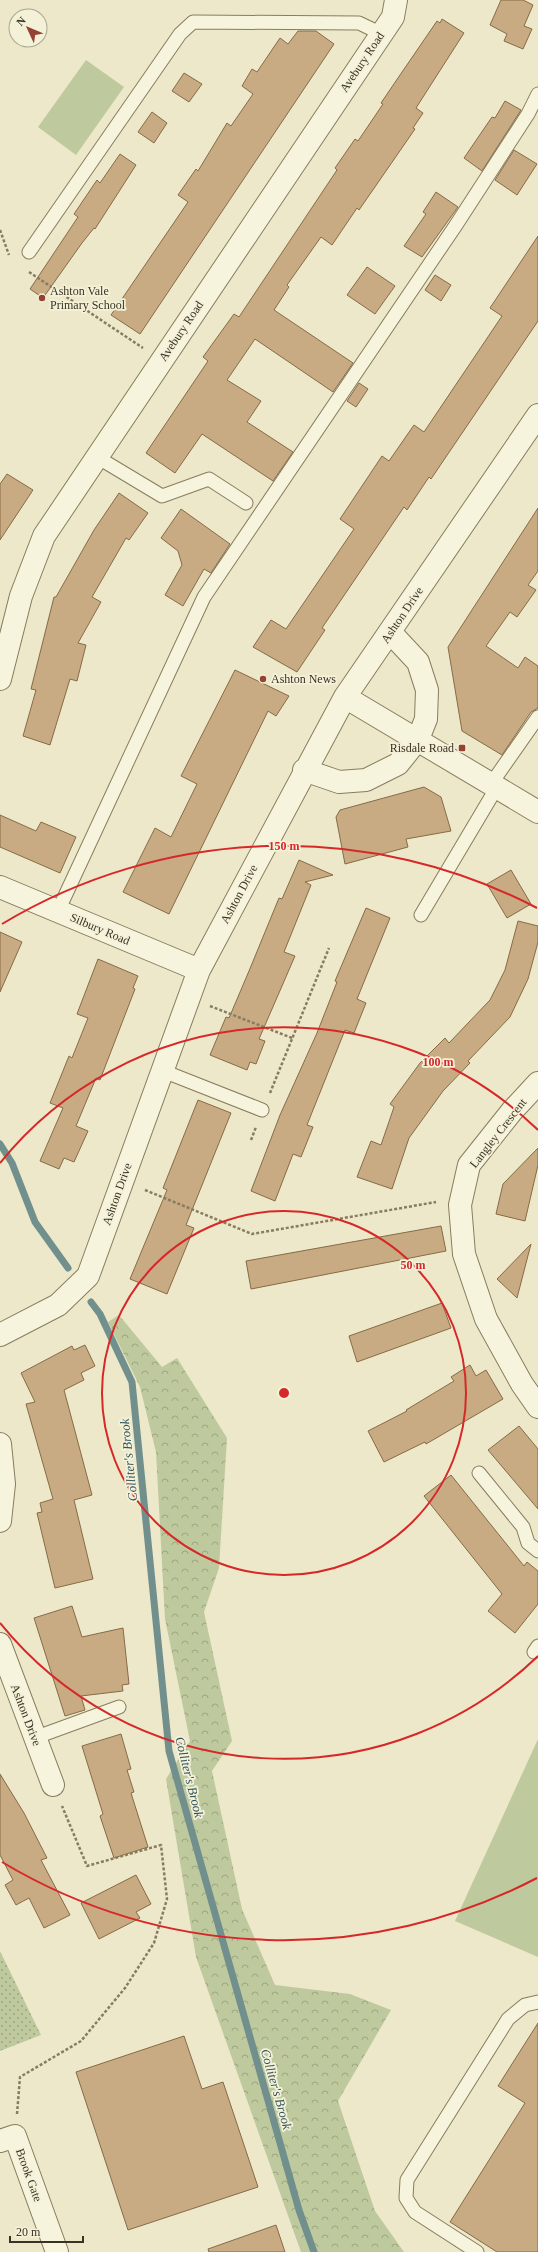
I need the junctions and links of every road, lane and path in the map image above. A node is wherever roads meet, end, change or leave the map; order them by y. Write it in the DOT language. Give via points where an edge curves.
graph roads {
  1 [pos="396,0"];
  2 [pos="382,34"];
  3 [pos="538,94"];
  4 [pos="0,230"];
  5 [pos="29,252"];
  6 [pos="11,260"];
  7 [pos="24,269"];
  8 [pos="161,362"];
  9 [pos="538,415"];
  10 [pos="97,457"];
  11 [pos="246,503"];
  12 [pos="390,632"];
  13 [pos="0,679"];
  14 [pos="345,697"];
  15 [pos="538,718"];
  16 [pos="418,739"];
  17 [pos="304,770"];
  18 [pos="494,785"];
  19 [pos="538,812"];
  20 [pos="0,887"];
  21 [pos="58,911"];
  22 [pos="421,915"];
  23 [pos="329,948"];
  24 [pos="199,970"];
  25 [pos="189,998"];
  26 [pos="292,1038"];
  27 [pos="163,1071"];
  28 [pos="538,1084"];
  29 [pos="262,1110"];
  30 [pos="251,1140"];
  31 [pos="123,1179"];
  32 [pos="462,1197"];
  33 [pos="0,1335"];
  34 [pos="538,1407"];
  35 [pos="0,1444"];
  36 [pos="479,1473"];
  37 [pos="0,1522"];
  38 [pos="538,1551"];
  39 [pos="0,1644"];
  40 [pos="119,1707"];
  41 [pos="34,1738"];
  42 [pos="53,1785"];
  43 [pos="538,2002"];
  44 [pos="7,2139"];
  45 [pos="57,2252"];
  46 [pos="477,2252"];
  1 -- 2 [label="street, Avebury Road" via="393,17"];
  2 -- 5 [label="lane" via="359,22 193,22 180,34"];
  2 -- 8 [label="street, Avebury Road"];
  3 -- 21 [label="lane" via="528,114 456,225 204,597"];
  4 -- 6 [label="path"];
  7 -- 8 [label="path"];
  8 -- 10 [label="street, Avebury Road"];
  9 -- 12 [label="street, Ashton Drive"];
  10 -- 11 [label="lane" via="162,496 209,479"];
  10 -- 13 [label="street, Avebury Road" via="44,536 21,596"];
  12 -- 14 [label="street, Ashton Drive"];
  12 -- 16 [label="street" via="418,662 427,690 426,719"];
  14 -- 16 [label="street"];
  14 -- 17 [label="street, Ashton Drive"];
  15 -- 18 [label="lane"];
  16 -- 17 [label="street" via="398,764 366,780 339,782"];
  16 -- 18 [label="street"];
  17 -- 24 [label="street, Ashton Drive"];
  18 -- 19 [label="street"];
  18 -- 22 [label="lane"];
  20 -- 21 [label="street, Silbury Road"];
  21 -- 24 [label="street, Silbury Road"];
  23 -- 26 [label="path"];
  24 -- 25 [label="street, Ashton Drive"];
  25 -- 26 [label="path"];
  25 -- 27 [label="street, Ashton Drive"];
  26 -- 29 [label="path"];
  27 -- 29 [label="lane"];
  27 -- 31 [label="street, Ashton Drive"];
  28 -- 32 [label="street, Langley Crescent" via="512,1111 469,1165"];
  29 -- 30 [label="path"];
  31 -- 32 [label="path" via="155,1195 252,1234"];
  31 -- 33 [label="street, Ashton Drive" via="88,1276 58,1305"];
  32 -- 34 [label="street, Langley Crescent" via="460,1205 464,1254 486,1319 522,1384"];
  35 -- 37 [label="street" via="4,1484"];
  36 -- 38 [label="lane" via="523,1527 528,1543"];
  39 -- 41 [label="street, Ashton Drive"];
  40 -- 41 [label="lane"];
  41 -- 42 [label="street, Ashton Drive"];
  42 -- 44 [label="path" via="87,1866 161,1845 167,1899 154,1943 125,1988 81,2041 20,2077"];
  43 -- 46 [label="lane" via="525,2005 508,2019 407,2180 406,2198 415,2212"];
  44 -- 45 [label="street, Brook Gate"];
}
